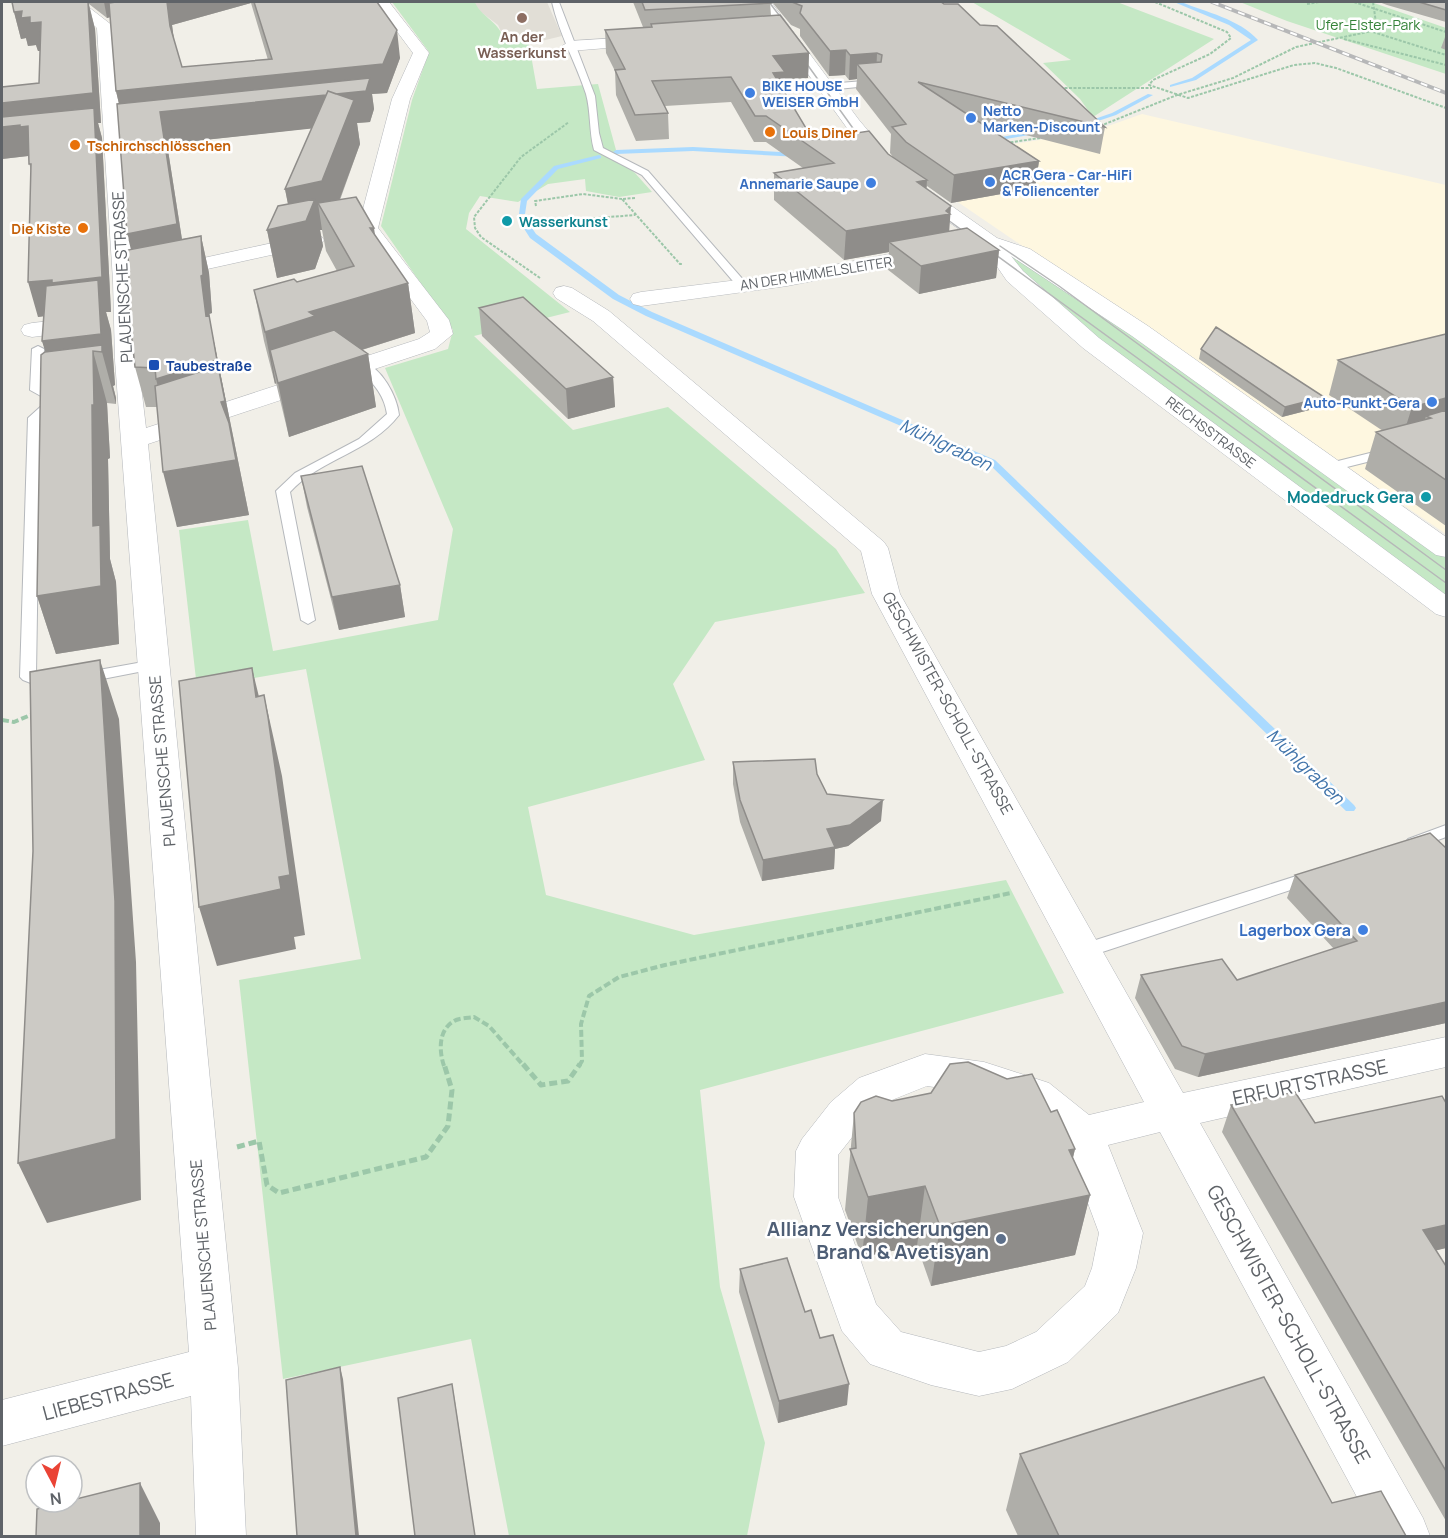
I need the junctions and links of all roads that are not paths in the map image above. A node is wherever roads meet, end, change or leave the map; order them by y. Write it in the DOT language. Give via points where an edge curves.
graph roads {
  1 [pos="73,2"];
  2 [pos="382,2"];
  3 [pos="555,2"];
  4 [pos="764,2"];
  5 [pos="125,20"];
  6 [pos="105,26"];
  7 [pos="665,40"];
  8 [pos="570,46"];
  9 [pos="876,83"];
  10 [pos="827,87"];
  11 [pos="401,99"];
  12 [pos="378,102"];
  13 [pos="135,127"];
  14 [pos="112,129"];
  15 [pos="90,132"];
  16 [pos="368,228"];
  17 [pos="990,242"];
  18 [pos="124,281"];
  19 [pos="742,285"];
  20 [pos="564,293"];
  21 [pos="641,299"];
  22 [pos="123,320"];
  23 [pos="35,340"];
  24 [pos="362,365"];
  25 [pos="135,440"];
  26 [pos="1400,449"];
  27 [pos="1331,467"];
  28 [pos="1446,549"];
  29 [pos="1446,608"];
  30 [pos="308,620"];
  31 [pos="154,665"];
  32 [pos="1446,831"];
  33 [pos="1407,846"];
  34 [pos="1333,870"];
  35 [pos="1084,951"];
  36 [pos="1446,1052"];
  37 [pos="1173,1112"];
  38 [pos="1083,1134"];
  39 [pos="214,1368"];
  40 [pos="2,1423"];
  41 [pos="221,1536"];
  42 [pos="1405,1536"];
  1 -- 6 [label="street"];
  2 -- 11 [label="street" via="421,53"];
  3 -- 8 [label="lane"];
  4 -- 10 [label="street, REICHSSTRASSE"];
  5 -- 6 [label="street"];
  6 -- 14 [label="street, PLAUENSCHE STRASSE"];
  7 -- 8 [label="street"];
  8 -- 19 [label="lane" via="591,96 599,150 645,173"];
  9 -- 10 [label="lane"];
  10 -- 17 [label="street, REICHSSTRASSE" via="895,175"];
  11 -- 12 [label="street"];
  11 -- 16 [label="street"];
  13 -- 14 [label="street"];
  14 -- 15 [label="street"];
  14 -- 18 [label="street, PLAUENSCHE STRASSE"];
  16 -- 18 [label="street"];
  16 -- 24 [label="street" via="438,320 442,334 427,344"];
  17 -- 19 [label="street, AN DER HIMMELSLEITER"];
  17 -- 27 [label="street, REICHSSTRASSE" via="1023,253 1067,282"];
  17 -- 29 [label="street, REICHSSTRASSE" via="1015,276 1091,343"];
  18 -- 22 [label="street, PLAUENSCHE STRASSE"];
  19 -- 21 [label="street, AN DER HIMMELSLEITER"];
  20 -- 35 [label="street, GESCHWISTER-SCHOLL-STRASSE" via="601,316 874,548 886,594"];
  22 -- 23 [label="street"];
  22 -- 25 [label="street, PLAUENSCHE STRASSE" via="123,391"];
  23 -- 31 [label="lane" via="36,390 61,398 34,418 28,677 46,684"];
  24 -- 25 [label="street"];
  24 -- 30 [label="lane" via="376,377 392,404 393,415 376,433 306,470 284,491"];
  25 -- 31 [label="street, PLAUENSCHE STRASSE"];
  26 -- 27 [label="lane"];
  27 -- 28 [label="street, REICHSSTRASSE"];
  31 -- 39 [label="street, PLAUENSCHE STRASSE"];
  32 -- 33 [label="lane"];
  34 -- 35 [label="lane"];
  35 -- 37 [label="street, GESCHWISTER-SCHOLL-STRASSE"];
  36 -- 37 [label="street, ERFURTSTRASSE"];
  37 -- 38 [label="street"];
  37 -- 42 [label="street, GESCHWISTER-SCHOLL-STRASSE"];
  38 -- 38 [label="street" via="1121,1233 1102,1299 1052,1347 1012,1367 979,1374 886,1348 858,1316 816,1197 817,1151 846,1114 873,1090 925,1070 984,1078 1035,1095"];
  39 -- 40 [label="street, LIEBESTRASSE"];
  39 -- 41 [label="street, PLAUENSCHE STRASSE"];
}
